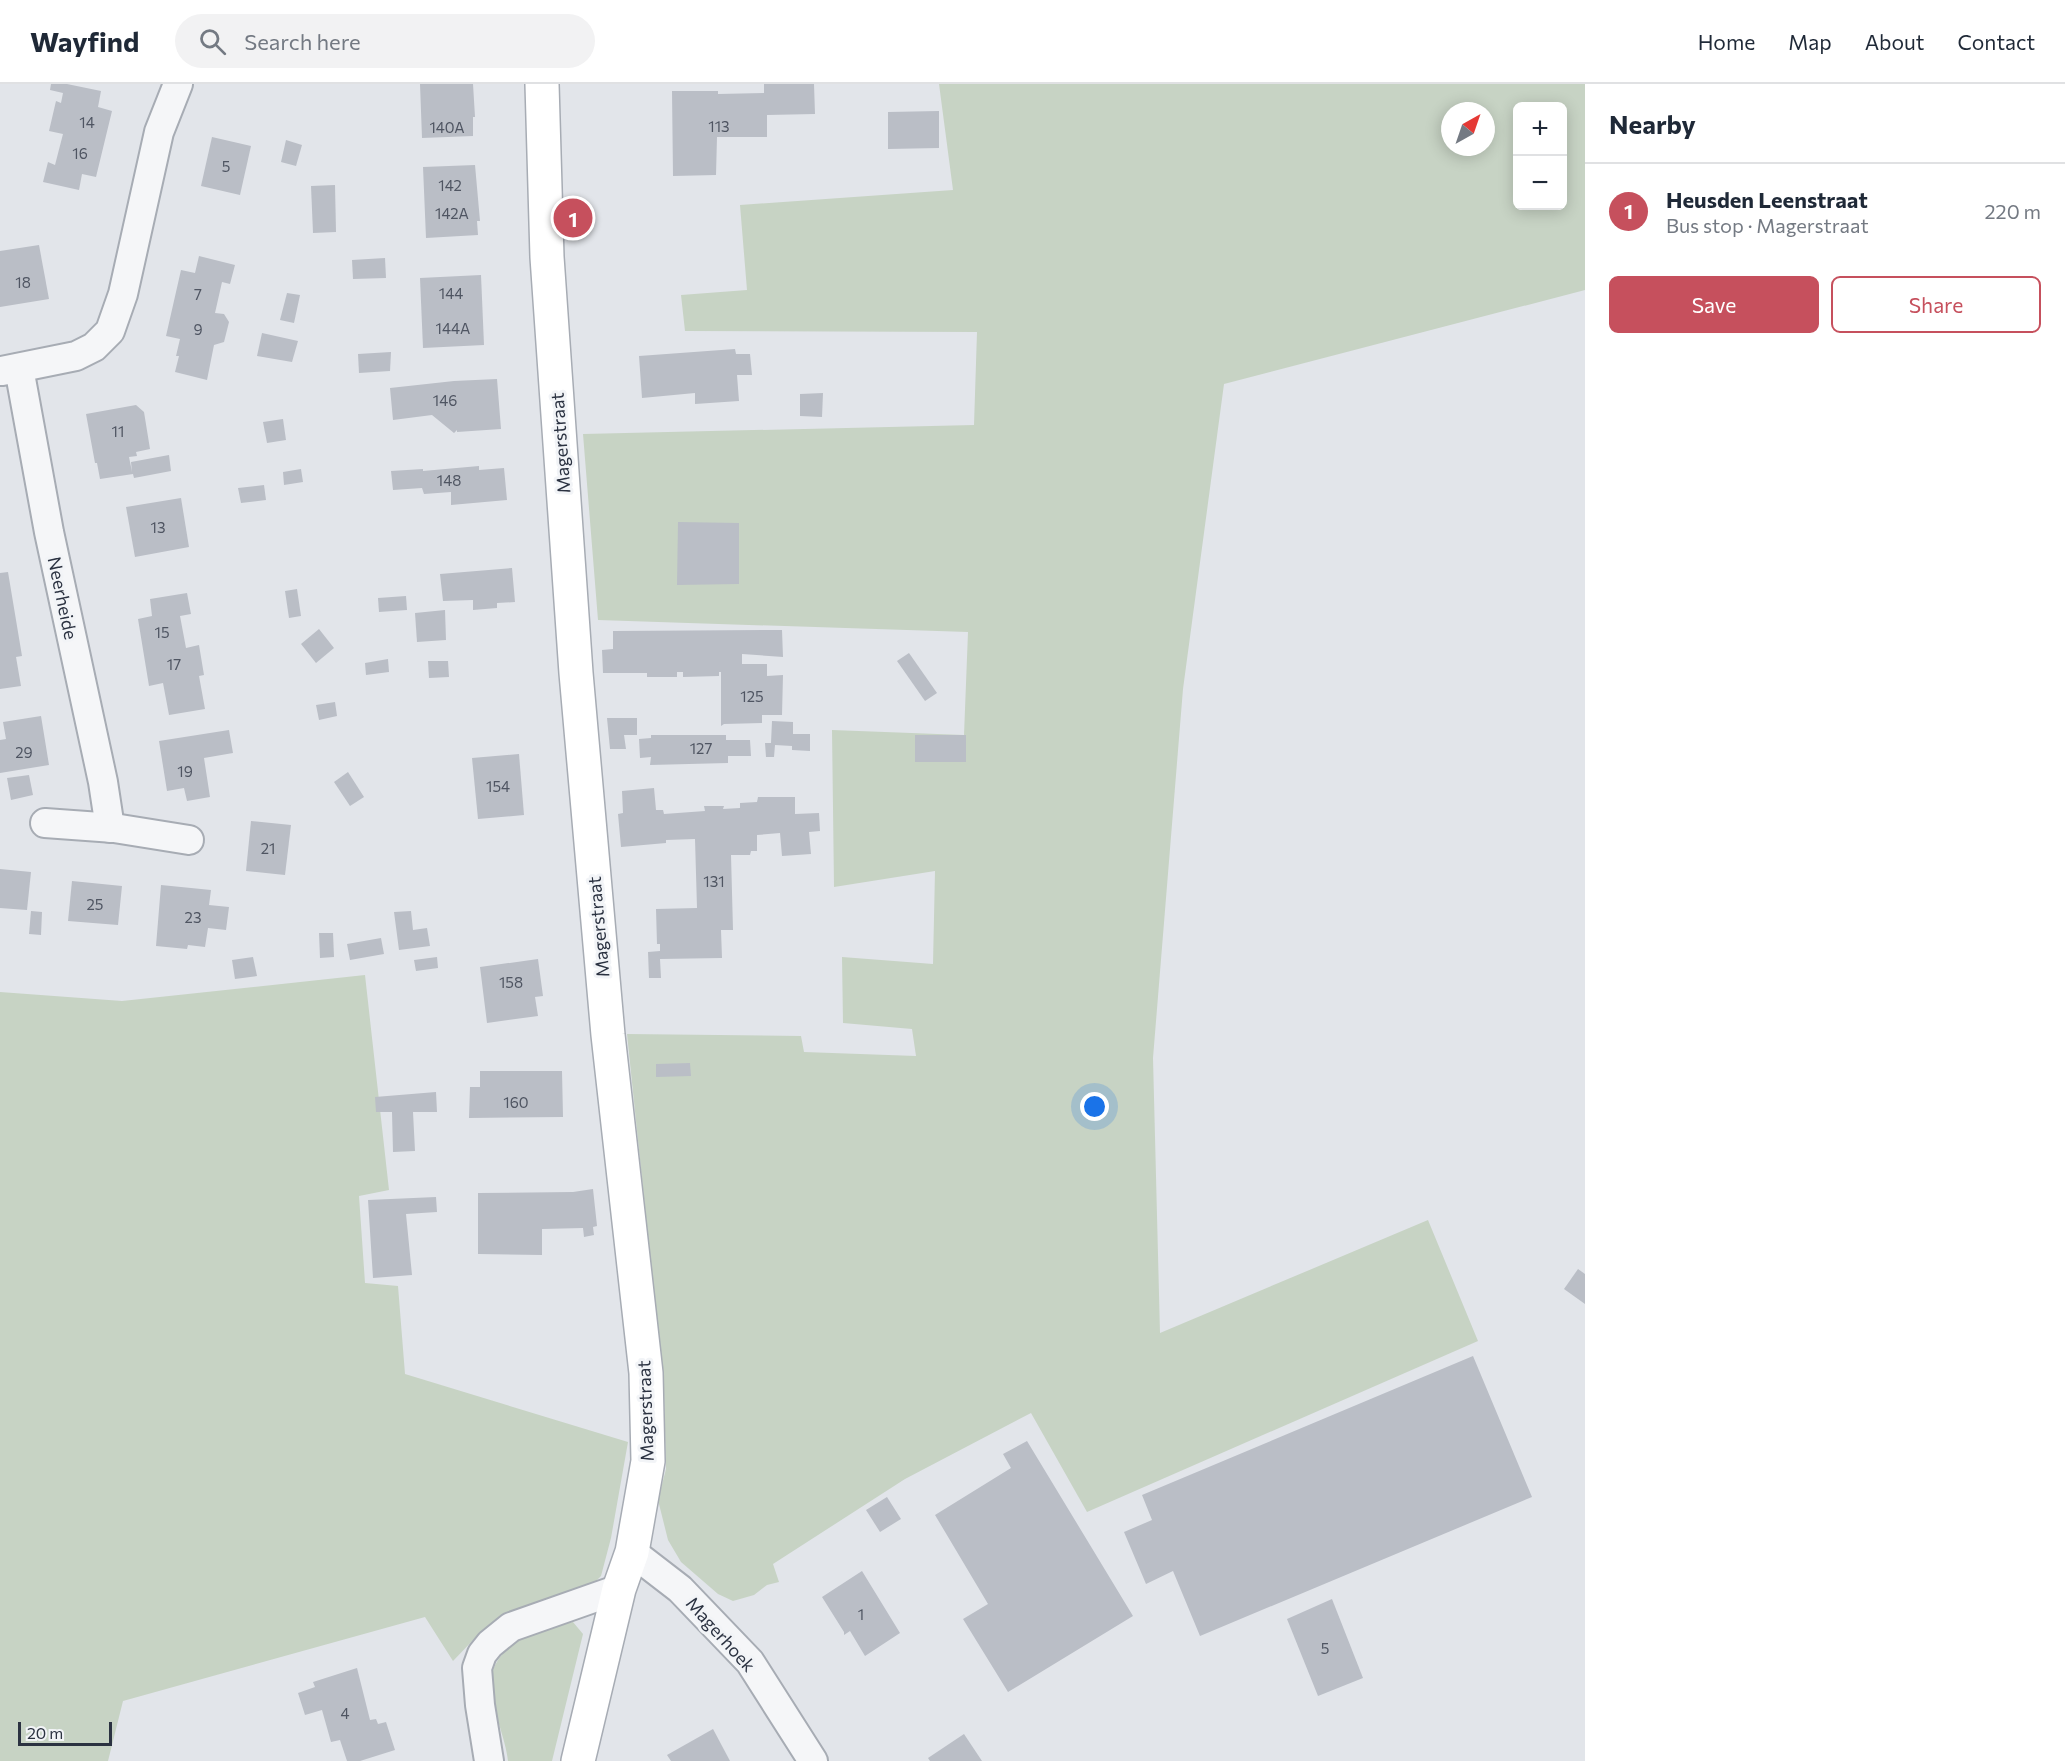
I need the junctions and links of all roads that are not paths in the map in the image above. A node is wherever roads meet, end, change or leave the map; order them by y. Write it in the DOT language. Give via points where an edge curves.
graph roads {
  1 [pos="178,84"];
  2 [pos="542,84"];
  3 [pos="9,370"];
  4 [pos="45,823"];
  5 [pos="110,828"];
  6 [pos="189,840"];
  7 [pos="632,1552"];
  8 [pos="619,1589"];
  9 [pos="489,1761"];
  10 [pos="578,1761"];
  11 [pos="813,1761"];
  1 -- 3 [label="street, Neerheide" via="159,132 123,294 110,331 94,347 76,356"];
  2 -- 7 [label="street, Magerstraat" via="547,257 576,673 608,1035 646,1373 648,1461"];
  3 -- 5 [label="street, Neerheide" via="49,532"];
  4 -- 5 [label="street"];
  5 -- 6 [label="street"];
  7 -- 8 [label="street, Magerstraat"];
  7 -- 11 [label="street, Magerhoek" via="680,1588 750,1662"];
  8 -- 9 [label="street" via="511,1627 482,1654 477,1668"];
  8 -- 10 [label="street, Magerstraat"];
}
